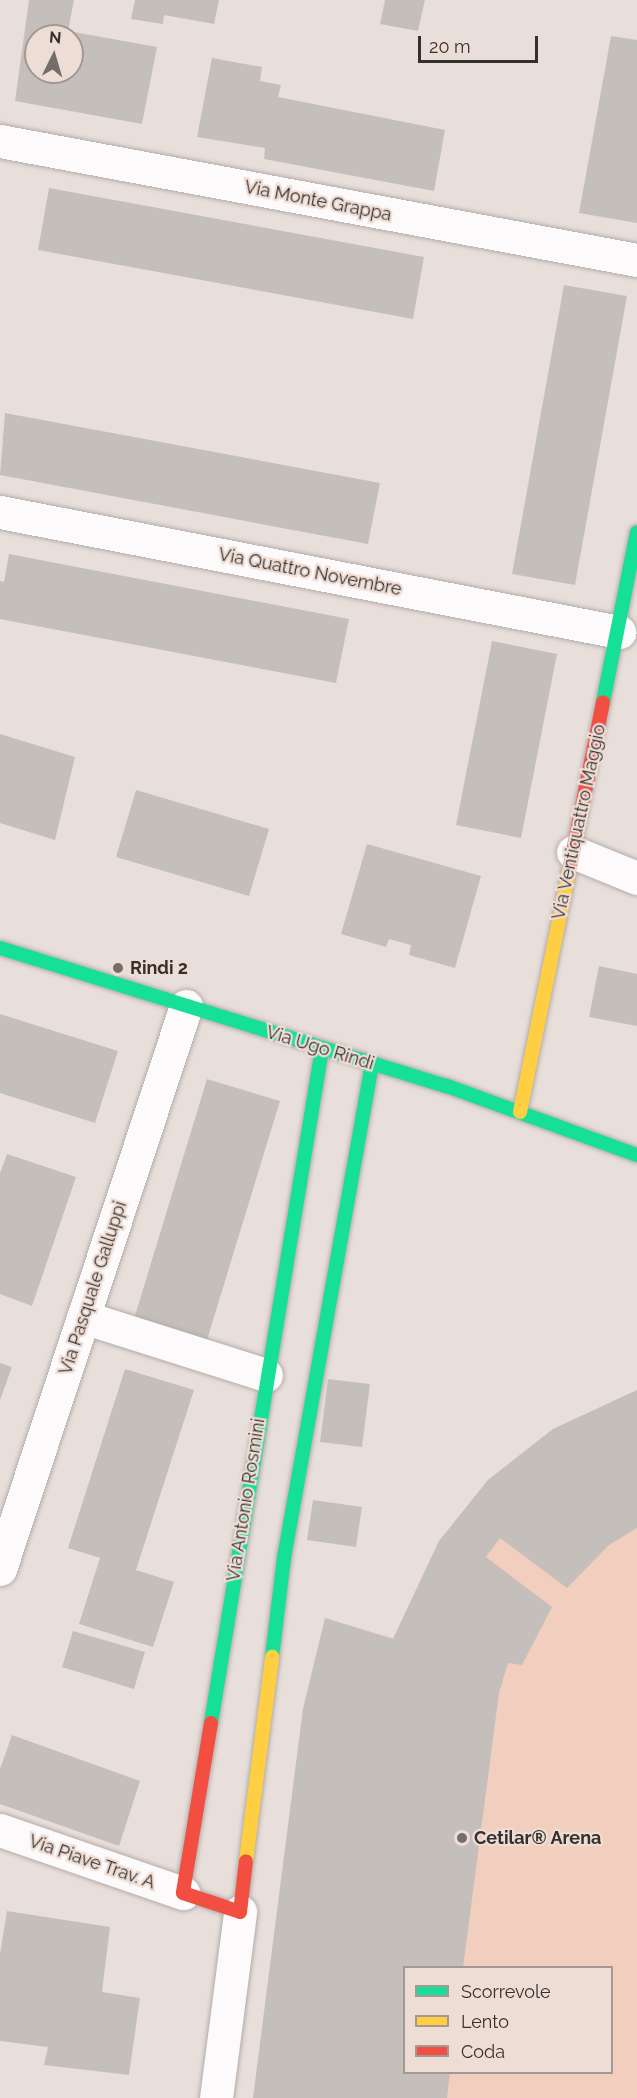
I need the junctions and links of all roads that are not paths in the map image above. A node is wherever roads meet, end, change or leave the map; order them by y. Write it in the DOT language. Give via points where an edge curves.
graph roads {
  1 [pos="0,141"];
  2 [pos="637,260"];
  3 [pos="0,512"];
  4 [pos="637,532"];
  5 [pos="619,632"];
  6 [pos="573,852"];
  7 [pos="637,878"];
  8 [pos="0,948"];
  9 [pos="186,1006"];
  10 [pos="322,1048"];
  11 [pos="372,1064"];
  12 [pos="520,1112"];
  13 [pos="637,1155"];
  14 [pos="83,1317"];
  15 [pos="266,1375"];
  16 [pos="0,1569"];
  17 [pos="0,1830"];
  18 [pos="183,1893"];
  19 [pos="240,1912"];
  20 [pos="216,2098"];
  1 -- 2 [label="street, Via Monte Grappa"];
  3 -- 5 [label="street, Via Quattro Novembre"];
  4 -- 5 [label="street, Via Ventiquattro Maggio"];
  5 -- 6 [label="street, Via Ventiquattro Maggio"];
  6 -- 7 [label="street"];
  6 -- 12 [label="street, Via Ventiquattro Maggio"];
  8 -- 9 [label="street, Via Ugo Rindi"];
  9 -- 10 [label="street, Via Ugo Rindi"];
  9 -- 14 [label="street, Via Pasquale Galluppi"];
  10 -- 11 [label="street, Via Ugo Rindi"];
  10 -- 15 [label="street, Via Antonio Rosmini"];
  11 -- 12 [label="street, Via Ugo Rindi"];
  11 -- 19 [label="street" via="284,1558"];
  12 -- 13 [label="street, Via Ugo Rindi"];
  14 -- 15 [label="street"];
  14 -- 16 [label="street, Via Pasquale Galluppi"];
  15 -- 18 [label="street, Via Antonio Rosmini"];
  17 -- 18 [label="street, Via Piave Trav. A"];
  18 -- 19 [label="street"];
  19 -- 20 [label="street"];
}
